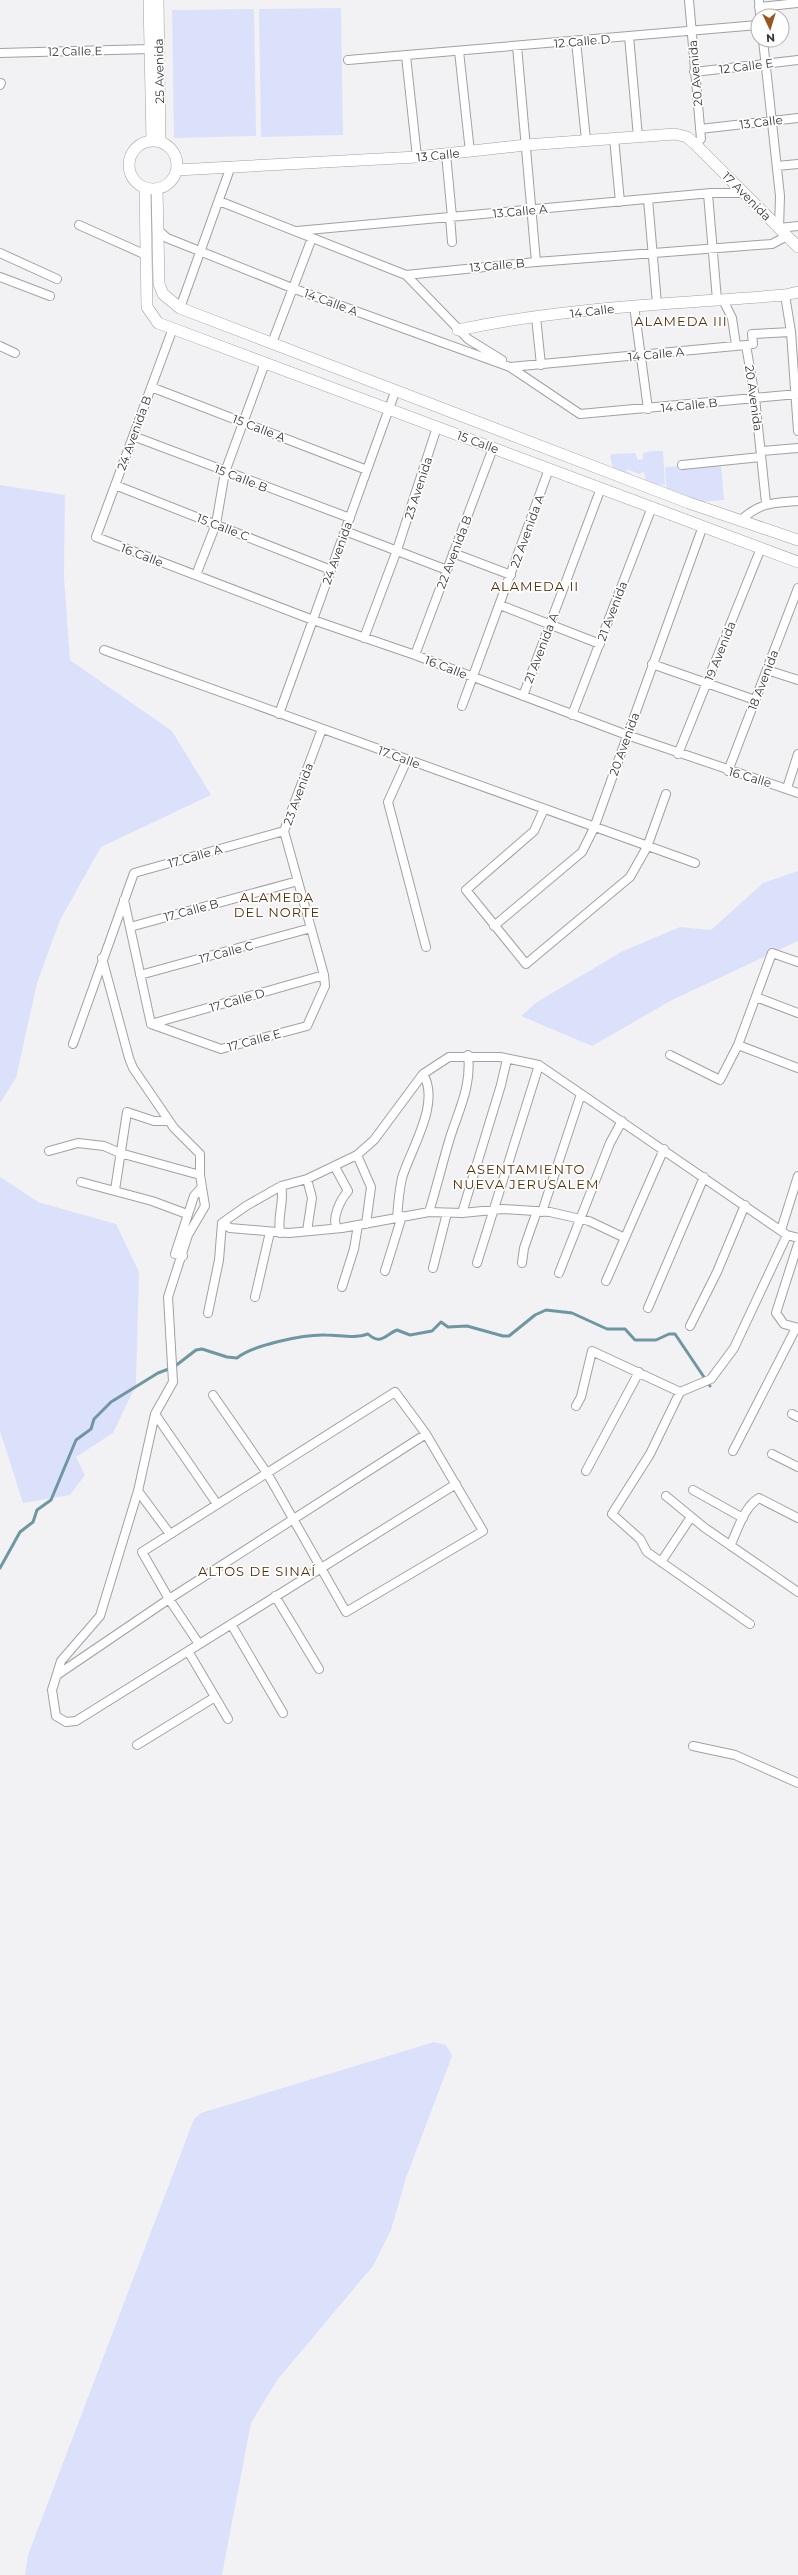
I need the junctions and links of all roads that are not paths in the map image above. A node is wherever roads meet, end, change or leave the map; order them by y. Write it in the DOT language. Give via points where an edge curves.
graph roads {
  1 [pos="149,0"];
  2 [pos="158,0"];
  3 [pos="689,0"];
  4 [pos="759,3"];
  5 [pos="798,3"];
  6 [pos="750,26"];
  7 [pos="691,31"];
  8 [pos="629,36"];
  9 [pos="576,41"];
  10 [pos="517,46"];
  11 [pos="763,48"];
  12 [pos="150,49"];
  13 [pos="459,51"];
  14 [pos="0,53"];
  15 [pos="406,56"];
  16 [pos="348,60"];
  17 [pos="798,60"];
  18 [pos="765,64"];
  19 [pos="694,72"];
  20 [pos="798,118"];
  21 [pos="772,121"];
  22 [pos="700,129"];
  23 [pos="638,137"];
  24 [pos="614,138"];
  25 [pos="586,140"];
  26 [pos="156,142"];
  27 [pos="695,144"];
  28 [pos="526,145"];
  29 [pos="470,152"];
  30 [pos="446,154"];
  31 [pos="417,157"];
  32 [pos="798,164"];
  33 [pos="231,166"];
  34 [pos="777,166"];
  35 [pos="176,170"];
  36 [pos="145,188"];
  37 [pos="157,189"];
  38 [pos="744,193"];
  39 [pos="708,194"];
  40 [pos="648,199"];
  41 [pos="219,201"];
  42 [pos="620,202"];
  43 [pos="532,210"];
  44 [pos="451,217"];
  45 [pos="78,225"];
  46 [pos="798,226"];
  47 [pos="156,229"];
  48 [pos="296,231"];
  49 [pos="783,232"];
  50 [pos="312,238"];
  51 [pos="452,242"];
  52 [pos="798,247"];
  53 [pos="713,248"];
  54 [pos="200,251"];
  55 [pos="0,253"];
  56 [pos="652,253"];
  57 [pos="146,255"];
  58 [pos="536,262"];
  59 [pos="406,275"];
  60 [pos="0,277"];
  61 [pos="57,278"];
  62 [pos="292,288"];
  63 [pos="798,292"];
  64 [pos="785,295"];
  65 [pos="50,296"];
  66 [pos="720,300"];
  67 [pos="657,304"];
  68 [pos="634,306"];
  69 [pos="180,308"];
  70 [pos="536,317"];
  71 [pos="173,328"];
  72 [pos="458,330"];
  73 [pos="791,332"];
  74 [pos="794,342"];
  75 [pos="272,343"];
  76 [pos="736,345"];
  77 [pos="746,345"];
  78 [pos="0,346"];
  79 [pos="15,353"];
  80 [pos="642,355"];
  81 [pos="265,363"];
  82 [pos="541,365"];
  83 [pos="510,367"];
  84 [pos="151,387"];
  85 [pos="395,392"];
  86 [pos="796,394"];
  87 [pos="755,398"];
  88 [pos="648,409"];
  89 [pos="388,410"];
  90 [pos="580,414"];
  91 [pos="243,422"];
  92 [pos="437,427"];
  93 [pos="798,431"];
  94 [pos="133,436"];
  95 [pos="493,448"];
  96 [pos="798,448"];
  97 [pos="761,454"];
  98 [pos="682,465"];
  99 [pos="549,469"];
  100 [pos="367,470"];
  101 [pos="225,472"];
  102 [pos="115,485"];
  103 [pos="601,488"];
  104 [pos="798,501"];
  105 [pos="766,503"];
  106 [pos="652,507"];
  107 [pos="350,518"];
  108 [pos="741,520"];
  109 [pos="216,524"];
  110 [pos="703,526"];
  111 [pos="345,531"];
  112 [pos="96,537"];
  113 [pos="798,540"];
  114 [pos="761,548"];
  115 [pos="397,550"];
  116 [pos="453,553"];
  117 [pos="798,562"];
  118 [pos="331,570"];
  119 [pos="447,570"];
  120 [pos="196,575"];
  121 [pos="510,575"];
  122 [pos="798,588"];
  123 [pos="500,605"];
  124 [pos="313,620"];
  125 [pos="550,624"];
  126 [pos="364,638"];
  127 [pos="600,644"];
  128 [pos="104,650"];
  129 [pos="415,655"];
  130 [pos="652,664"];
  131 [pos="767,670"];
  132 [pos="473,678"];
  133 [pos="798,680"];
  134 [pos="707,683"];
  135 [pos="523,696"];
  136 [pos="755,700"];
  137 [pos="462,706"];
  138 [pos="279,714"];
  139 [pos="572,715"];
  140 [pos="322,729"];
  141 [pos="627,735"];
  142 [pos="678,754"];
  143 [pos="798,754"];
  144 [pos="407,760"];
  145 [pos="728,771"];
  146 [pos="788,788"];
  147 [pos="798,793"];
  148 [pos="666,794"];
  149 [pos="544,809"];
  150 [pos="594,828"];
  151 [pos="284,831"];
  152 [pos="647,847"];
  153 [pos="695,863"];
  154 [pos="298,881"];
  155 [pos="124,900"];
  156 [pos="494,926"];
  157 [pos="130,927"];
  158 [pos="311,928"];
  159 [pos="426,947"];
  160 [pos="102,958"];
  161 [pos="798,962"];
  162 [pos="140,975"];
  163 [pos="324,975"];
  164 [pos="756,996"];
  165 [pos="798,1013"];
  166 [pos="151,1024"];
  167 [pos="73,1044"];
  168 [pos="738,1045"];
  169 [pos="468,1055"];
  170 [pos="670,1056"];
  171 [pos="507,1059"];
  172 [pos="539,1065"];
  173 [pos="798,1068"];
  174 [pos="423,1074"];
  175 [pos="581,1094"];
  176 [pos="168,1121"];
  177 [pos="622,1121"];
  178 [pos="664,1149"];
  179 [pos="49,1150"];
  180 [pos="120,1153"];
  181 [pos="357,1155"];
  182 [pos="335,1166"];
  183 [pos="200,1174"];
  184 [pos="798,1176"];
  185 [pos="704,1177"];
  186 [pos="307,1179"];
  187 [pos="81,1182"];
  188 [pos="281,1186"];
  189 [pos="203,1189"];
  190 [pos="114,1190"];
  191 [pos="745,1205"];
  192 [pos="495,1210"];
  193 [pos="540,1211"];
  194 [pos="430,1212"];
  195 [pos="447,1213"];
  196 [pos="462,1213"];
  197 [pos="187,1214"];
  198 [pos="400,1217"];
  199 [pos="579,1219"];
  200 [pos="222,1223"];
  201 [pos="362,1225"];
  202 [pos="337,1228"];
  203 [pos="307,1231"];
  204 [pos="270,1232"];
  205 [pos="784,1232"];
  206 [pos="280,1233"];
  207 [pos="625,1238"];
  208 [pos="798,1238"];
  209 [pos="798,1244"];
  210 [pos="183,1256"];
  211 [pos="477,1263"];
  212 [pos="522,1263"];
  213 [pos="433,1268"];
  214 [pos="385,1271"];
  215 [pos="560,1273"];
  216 [pos="606,1281"];
  217 [pos="342,1287"];
  218 [pos="255,1297"];
  219 [pos="648,1308"];
  220 [pos="208,1313"];
  221 [pos="690,1326"];
  222 [pos="797,1328"];
  223 [pos="639,1372"];
  224 [pos="680,1392"];
  225 [pos="213,1395"];
  226 [pos="576,1406"];
  227 [pos="155,1414"];
  228 [pos="426,1434"];
  229 [pos="733,1451"];
  230 [pos="772,1454"];
  231 [pos="798,1467"];
  232 [pos="586,1471"];
  233 [pos="266,1473"];
  234 [pos="456,1484"];
  235 [pos="692,1490"];
  236 [pos="138,1491"];
  237 [pos="666,1496"];
  238 [pos="218,1504"];
  239 [pos="691,1517"];
  240 [pos="743,1518"];
  241 [pos="798,1518"];
  242 [pos="292,1520"];
  243 [pos="170,1534"];
  244 [pos="731,1544"];
  245 [pos="661,1562"];
  246 [pos="320,1568"];
  247 [pos="797,1588"];
  248 [pos="275,1596"];
  249 [pos="169,1599"];
  250 [pos="231,1624"];
  251 [pos="750,1624"];
  252 [pos="199,1644"];
  253 [pos="188,1651"];
  254 [pos="320,1669"];
  255 [pos="57,1675"];
  256 [pos="215,1696"];
  257 [pos="283,1712"];
  258 [pos="228,1719"];
  259 [pos="137,1745"];
  260 [pos="693,1746"];
  261 [pos="798,1783"];
  1 -- 12 [label="street, 25 Avenida"];
  2 -- 26 [label="street, 25 Avenida"];
  3 -- 7 [label="street, 20 Avenida"];
  4 -- 5 [label="street"];
  6 -- 7 [label="street, 12 Calle D"];
  7 -- 8 [label="street, 12 Calle D"];
  7 -- 19 [label="street, 20 Avenida"];
  8 -- 9 [label="street, 12 Calle D"];
  8 -- 23 [label="street"];
  9 -- 10 [label="street, 12 Calle D"];
  9 -- 25 [label="street"];
  10 -- 13 [label="street, 12 Calle D"];
  10 -- 28 [label="street"];
  11 -- 18 [label="street"];
  12 -- 14 [label="street, 12 Calle E"];
  12 -- 26 [label="street, 25 Avenida"];
  13 -- 15 [label="street, 12 Calle D"];
  13 -- 29 [label="street"];
  15 -- 16 [label="street, 12 Calle D"];
  15 -- 31 [label="street"];
  17 -- 18 [label="street, 12 Calle E"];
  18 -- 19 [label="street, 12 Calle E"];
  18 -- 21 [label="street"];
  19 -- 22 [label="street, 20 Avenida"];
  20 -- 21 [label="street, 13 Calle"];
  21 -- 22 [label="street, 13 Calle"];
  21 -- 34 [label="street"];
  22 -- 27 [label="street, 20 Avenida" via="701,139"];
  23 -- 24 [label="street, 13 Calle"];
  23 -- 27 [label="street, 13 Calle" via="675,134 687,137"];
  24 -- 25 [label="street, 13 Calle"];
  24 -- 42 [label="street"];
  25 -- 28 [label="street, 13 Calle"];
  26 -- 35 [label="street" via="168,147 174,154"];
  26 -- 36 [label="street" via="135,149 129,162 131,176"];
  27 -- 38 [label="street, 17 Avenida"];
  28 -- 29 [label="street, 13 Calle"];
  28 -- 43 [label="street"];
  29 -- 30 [label="street, 13 Calle"];
  30 -- 31 [label="street, 13 Calle"];
  30 -- 44 [label="street"];
  31 -- 33 [label="street, 13 Calle"];
  32 -- 34 [label="street"];
  33 -- 35 [label="street, 13 Calle"];
  33 -- 41 [label="street"];
  34 -- 49 [label="street"];
  35 -- 37 [label="street" via="171,181"];
  36 -- 37 [label="street"];
  36 -- 57 [label="street"];
  37 -- 47 [label="street"];
  38 -- 39 [label="street, 13 Calle A"];
  38 -- 49 [label="street, 17 Avenida"];
  39 -- 40 [label="street, 13 Calle A"];
  39 -- 53 [label="street"];
  40 -- 42 [label="street, 13 Calle A"];
  40 -- 56 [label="street"];
  41 -- 48 [label="street, 13 Calle B"];
  41 -- 54 [label="street"];
  42 -- 43 [label="street, 13 Calle A"];
  43 -- 44 [label="street, 13 Calle A"];
  43 -- 58 [label="street"];
  44 -- 48 [label="street, 13 Calle A"];
  44 -- 51 [label="street"];
  45 -- 57 [label="street"];
  46 -- 49 [label="street, 13 Calle B"];
  47 -- 54 [label="street, 14 Calle A" via="167,238"];
  47 -- 69 [label="street, 15 Calle" via="159,284 163,294"];
  48 -- 50 [label="street, 13 Calle B"];
  49 -- 52 [label="street, 17 Avenida"];
  49 -- 53 [label="street, 13 Calle B" via="772,244"];
  50 -- 59 [label="street, 13 Calle B"];
  50 -- 62 [label="street"];
  53 -- 56 [label="street, 13 Calle B"];
  53 -- 66 [label="street"];
  54 -- 62 [label="street, 14 Calle A"];
  54 -- 69 [label="street"];
  55 -- 61 [label="street"];
  56 -- 58 [label="street, 13 Calle B"];
  56 -- 67 [label="street"];
  57 -- 71 [label="street, 15 Calle" via="147,307 158,323"];
  58 -- 59 [label="street, 13 Calle B"];
  59 -- 72 [label="street"];
  60 -- 65 [label="street"];
  62 -- 75 [label="street"];
  62 -- 83 [label="street, 14 Calle A"];
  63 -- 64 [label="street, 14 Calle"];
  64 -- 66 [label="street, 14 Calle"];
  64 -- 73 [label="street"];
  66 -- 67 [label="street, 14 Calle"];
  66 -- 76 [label="street" via="732,318"];
  67 -- 68 [label="street, 14 Calle"];
  68 -- 70 [label="street, 14 Calle"];
  68 -- 80 [label="street"];
  69 -- 75 [label="street, 15 Calle"];
  70 -- 72 [label="street, 14 Calle" via="498,321"];
  70 -- 82 [label="street"];
  71 -- 81 [label="street, 15 Calle"];
  71 -- 84 [label="street, 24 Avenida B"];
  72 -- 83 [label="street"];
  73 -- 74 [label="street"];
  73 -- 77 [label="street" via="752,334 753,344"];
  74 -- 86 [label="street"];
  75 -- 85 [label="street, 15 Calle"];
  76 -- 77 [label="street, 14 Calle A"];
  76 -- 80 [label="street, 14 Calle A"];
  77 -- 87 [label="street, 20 Avenida"];
  78 -- 79 [label="street"];
  80 -- 82 [label="street, 14 Calle A"];
  80 -- 88 [label="street"];
  81 -- 89 [label="street, 15 Calle"];
  81 -- 91 [label="street"];
  82 -- 83 [label="street, 14 Calle A"];
  83 -- 90 [label="street, 14 Calle A"];
  84 -- 91 [label="street, 15 Calle A"];
  84 -- 94 [label="street, 24 Avenida B"];
  85 -- 89 [label="street, 24 Avenida"];
  85 -- 108 [label="street, 15 Calle"];
  86 -- 87 [label="street, 14 Calle B"];
  86 -- 93 [label="street"];
  87 -- 88 [label="street, 14 Calle B"];
  87 -- 97 [label="street, 20 Avenida"];
  88 -- 90 [label="street, 14 Calle B"];
  89 -- 92 [label="street, 15 Calle"];
  89 -- 100 [label="street, 24 Avenida"];
  91 -- 100 [label="street, 15 Calle A"];
  91 -- 101 [label="street"];
  92 -- 95 [label="street, 15 Calle"];
  92 -- 115 [label="street, 23 Avenida"];
  94 -- 101 [label="street, 15 Calle B"];
  94 -- 102 [label="street, 24 Avenida B"];
  95 -- 99 [label="street, 15 Calle"];
  95 -- 116 [label="street, 22 Avenida B"];
  96 -- 97 [label="street"];
  97 -- 98 [label="street"];
  97 -- 105 [label="street, 20 Avenida"];
  99 -- 103 [label="street, 15 Calle"];
  99 -- 121 [label="street, 22 Avenida A"];
  100 -- 107 [label="street, 24 Avenida"];
  101 -- 107 [label="street, 15 Calle B"];
  101 -- 109 [label="street"];
  102 -- 109 [label="street, 15 Calle C"];
  102 -- 112 [label="street, 24 Avenida B"];
  103 -- 106 [label="street, 15 Calle"];
  103 -- 125 [label="street, 21 Avenida A"];
  104 -- 105 [label="street"];
  105 -- 108 [label="street" via="753,509"];
  106 -- 110 [label="street, 15 Calle"];
  106 -- 127 [label="street, 21 Avenida"];
  107 -- 111 [label="street, 24 Avenida"];
  108 -- 113 [label="street, 15 Calle"];
  109 -- 118 [label="street, 15 Calle C"];
  109 -- 120 [label="street"];
  110 -- 114 [label="street, 15 Calle"];
  110 -- 130 [label="street, 20 Avenida"];
  111 -- 115 [label="street"];
  111 -- 118 [label="street, 24 Avenida"];
  112 -- 120 [label="street, 16 Calle"];
  114 -- 117 [label="street, 15 Calle"];
  114 -- 134 [label="street, 19 Avenida"];
  115 -- 119 [label="street"];
  115 -- 126 [label="street, 23 Avenida"];
  116 -- 119 [label="street, 22 Avenida B"];
  116 -- 121 [label="street"];
  118 -- 124 [label="street, 24 Avenida"];
  119 -- 129 [label="street, 22 Avenida B"];
  120 -- 124 [label="street, 16 Calle"];
  121 -- 123 [label="street, 22 Avenida A"];
  122 -- 131 [label="street, 18 Avenida"];
  123 -- 125 [label="street"];
  123 -- 132 [label="street, 22 Avenida A"];
  124 -- 126 [label="street, 16 Calle"];
  124 -- 138 [label="street, 24 Avenida"];
  125 -- 127 [label="street"];
  125 -- 135 [label="street, 21 Avenida A"];
  126 -- 129 [label="street, 16 Calle"];
  127 -- 139 [label="street, 21 Avenida"];
  128 -- 138 [label="street, 17 Calle"];
  129 -- 132 [label="street, 16 Calle"];
  130 -- 134 [label="street"];
  130 -- 141 [label="street, 20 Avenida"];
  131 -- 133 [label="street"];
  131 -- 136 [label="street, 18 Avenida"];
  132 -- 135 [label="street, 16 Calle"];
  132 -- 137 [label="street, 22 Avenida A"];
  134 -- 136 [label="street"];
  134 -- 142 [label="street, 19 Avenida"];
  135 -- 139 [label="street, 16 Calle"];
  136 -- 145 [label="street, 18 Avenida"];
  138 -- 140 [label="street, 17 Calle"];
  139 -- 141 [label="street, 16 Calle"];
  140 -- 144 [label="street, 17 Calle"];
  140 -- 151 [label="street, 23 Avenida"];
  141 -- 142 [label="street, 16 Calle"];
  141 -- 150 [label="street, 20 Avenida"];
  142 -- 145 [label="street, 16 Calle"];
  143 -- 146 [label="street"];
  144 -- 149 [label="street, 17 Calle"];
  144 -- 159 [label="street" via="388,802"];
  145 -- 146 [label="street, 16 Calle"];
  146 -- 147 [label="street, 16 Calle"];
  148 -- 152 [label="street"];
  149 -- 150 [label="street, 17 Calle"];
  149 -- 156 [label="street" via="534,830 466,890"];
  150 -- 152 [label="street, 17 Calle"];
  150 -- 156 [label="street, 20 Avenida" via="582,852"];
  151 -- 154 [label="street, 23 Avenida"];
  151 -- 155 [label="street, 17 Calle A" via="134,873"];
  152 -- 153 [label="street, 17 Calle"];
  152 -- 156 [label="street" via="630,877 526,964"];
  154 -- 157 [label="street, 17 Calle B"];
  154 -- 158 [label="street, 23 Avenida"];
  155 -- 157 [label="street"];
  155 -- 160 [label="street"];
  157 -- 162 [label="street"];
  158 -- 162 [label="street, 17 Calle C"];
  158 -- 163 [label="street, 23 Avenida"];
  160 -- 167 [label="street"];
  160 -- 176 [label="street" via="128,1058"];
  161 -- 164 [label="street" via="772,953"];
  162 -- 166 [label="street"];
  163 -- 166 [label="street, 17 Calle D"];
  163 -- 166 [label="street, 17 Calle E" via="325,986 307,1026 221,1048"];
  164 -- 165 [label="street"];
  164 -- 168 [label="street"];
  168 -- 170 [label="street" via="720,1080"];
  168 -- 173 [label="street"];
  169 -- 171 [label="street"];
  169 -- 174 [label="street" via="448,1057"];
  169 -- 194 [label="street" via="470,1070 467,1092 449,1140"];
  171 -- 172 [label="street"];
  171 -- 196 [label="street"];
  172 -- 175 [label="street"];
  172 -- 192 [label="street"];
  174 -- 181 [label="street" via="374,1140"];
  174 -- 198 [label="street" via="428,1082 430,1097 402,1179"];
  175 -- 177 [label="street"];
  175 -- 193 [label="street"];
  176 -- 180 [label="street" via="154,1121 127,1112"];
  176 -- 183 [label="street" via="200,1154"];
  177 -- 178 [label="street"];
  177 -- 199 [label="street" via="610,1143"];
  178 -- 185 [label="street"];
  178 -- 207 [label="street"];
  179 -- 180 [label="street" via="78,1143 104,1146"];
  180 -- 183 [label="street"];
  180 -- 190 [label="street"];
  181 -- 182 [label="street"];
  181 -- 201 [label="street" via="371,1187"];
  182 -- 186 [label="street"];
  182 -- 202 [label="street" via="348,1191 336,1214"];
  183 -- 189 [label="street"];
  184 -- 205 [label="street"];
  185 -- 191 [label="street"];
  185 -- 219 [label="street"];
  186 -- 188 [label="street"];
  186 -- 203 [label="street" via="312,1198"];
  187 -- 190 [label="street"];
  188 -- 200 [label="street"];
  188 -- 206 [label="street" via="283,1199 279,1209"];
  189 -- 197 [label="street" via="194,1196"];
  189 -- 210 [label="street" via="205,1206 188,1236"];
  190 -- 197 [label="street"];
  191 -- 205 [label="street"];
  191 -- 221 [label="street" via="717,1272"];
  192 -- 193 [label="street"];
  192 -- 196 [label="street"];
  192 -- 211 [label="street"];
  193 -- 199 [label="street"];
  193 -- 212 [label="street" via="526,1242"];
  194 -- 195 [label="street"];
  194 -- 198 [label="street"];
  195 -- 196 [label="street"];
  195 -- 213 [label="street"];
  197 -- 210 [label="street" via="175,1254"];
  198 -- 201 [label="street"];
  198 -- 214 [label="street"];
  199 -- 207 [label="street"];
  199 -- 215 [label="street"];
  200 -- 204 [label="street" via="230,1228"];
  200 -- 220 [label="street" via="219,1260"];
  201 -- 202 [label="street"];
  201 -- 217 [label="street"];
  202 -- 203 [label="street"];
  203 -- 206 [label="street"];
  204 -- 206 [label="street"];
  204 -- 218 [label="street"];
  205 -- 208 [label="street"];
  205 -- 224 [label="street" via="734,1348 711,1379"];
  207 -- 216 [label="street"];
  209 -- 222 [label="street" via="776,1313 784,1324"];
  210 -- 227 [label="street" via="170,1284 168,1297 173,1382"];
  222 -- 229 [label="street"];
  223 -- 224 [label="street"];
  223 -- 226 [label="street" via="592,1352 581,1397"];
  223 -- 232 [label="street"];
  224 -- 245 [label="street" via="650,1454 612,1514 640,1539 647,1552"];
  225 -- 233 [label="street"];
  227 -- 236 [label="street"];
  227 -- 238 [label="street"];
  228 -- 233 [label="street" via="395,1392"];
  228 -- 234 [label="street"];
  228 -- 242 [label="street"];
  230 -- 231 [label="street"];
  233 -- 238 [label="street"];
  233 -- 242 [label="street"];
  234 -- 246 [label="street"];
  234 -- 246 [label="street" via="483,1532 346,1612"];
  235 -- 240 [label="street"];
  236 -- 243 [label="street"];
  236 -- 255 [label="street" via="100,1616 61,1661"];
  237 -- 239 [label="street"];
  238 -- 243 [label="street"];
  239 -- 244 [label="street"];
  239 -- 245 [label="street"];
  240 -- 241 [label="street" via="754,1501 759,1498"];
  240 -- 244 [label="street"];
  242 -- 246 [label="street"];
  242 -- 249 [label="street"];
  243 -- 249 [label="street" via="142,1552"];
  244 -- 247 [label="street"];
  245 -- 251 [label="street"];
  246 -- 248 [label="street"];
  248 -- 250 [label="street"];
  248 -- 254 [label="street"];
  249 -- 252 [label="street"];
  249 -- 255 [label="street"];
  250 -- 252 [label="street"];
  250 -- 257 [label="street"];
  252 -- 253 [label="street"];
  253 -- 255 [label="street" via="76,1721 66,1722 56,1716 52,1690"];
  253 -- 256 [label="street"];
  256 -- 258 [label="street"];
  256 -- 259 [label="street"];
  260 -- 261 [label="street" via="735,1755"];
}
